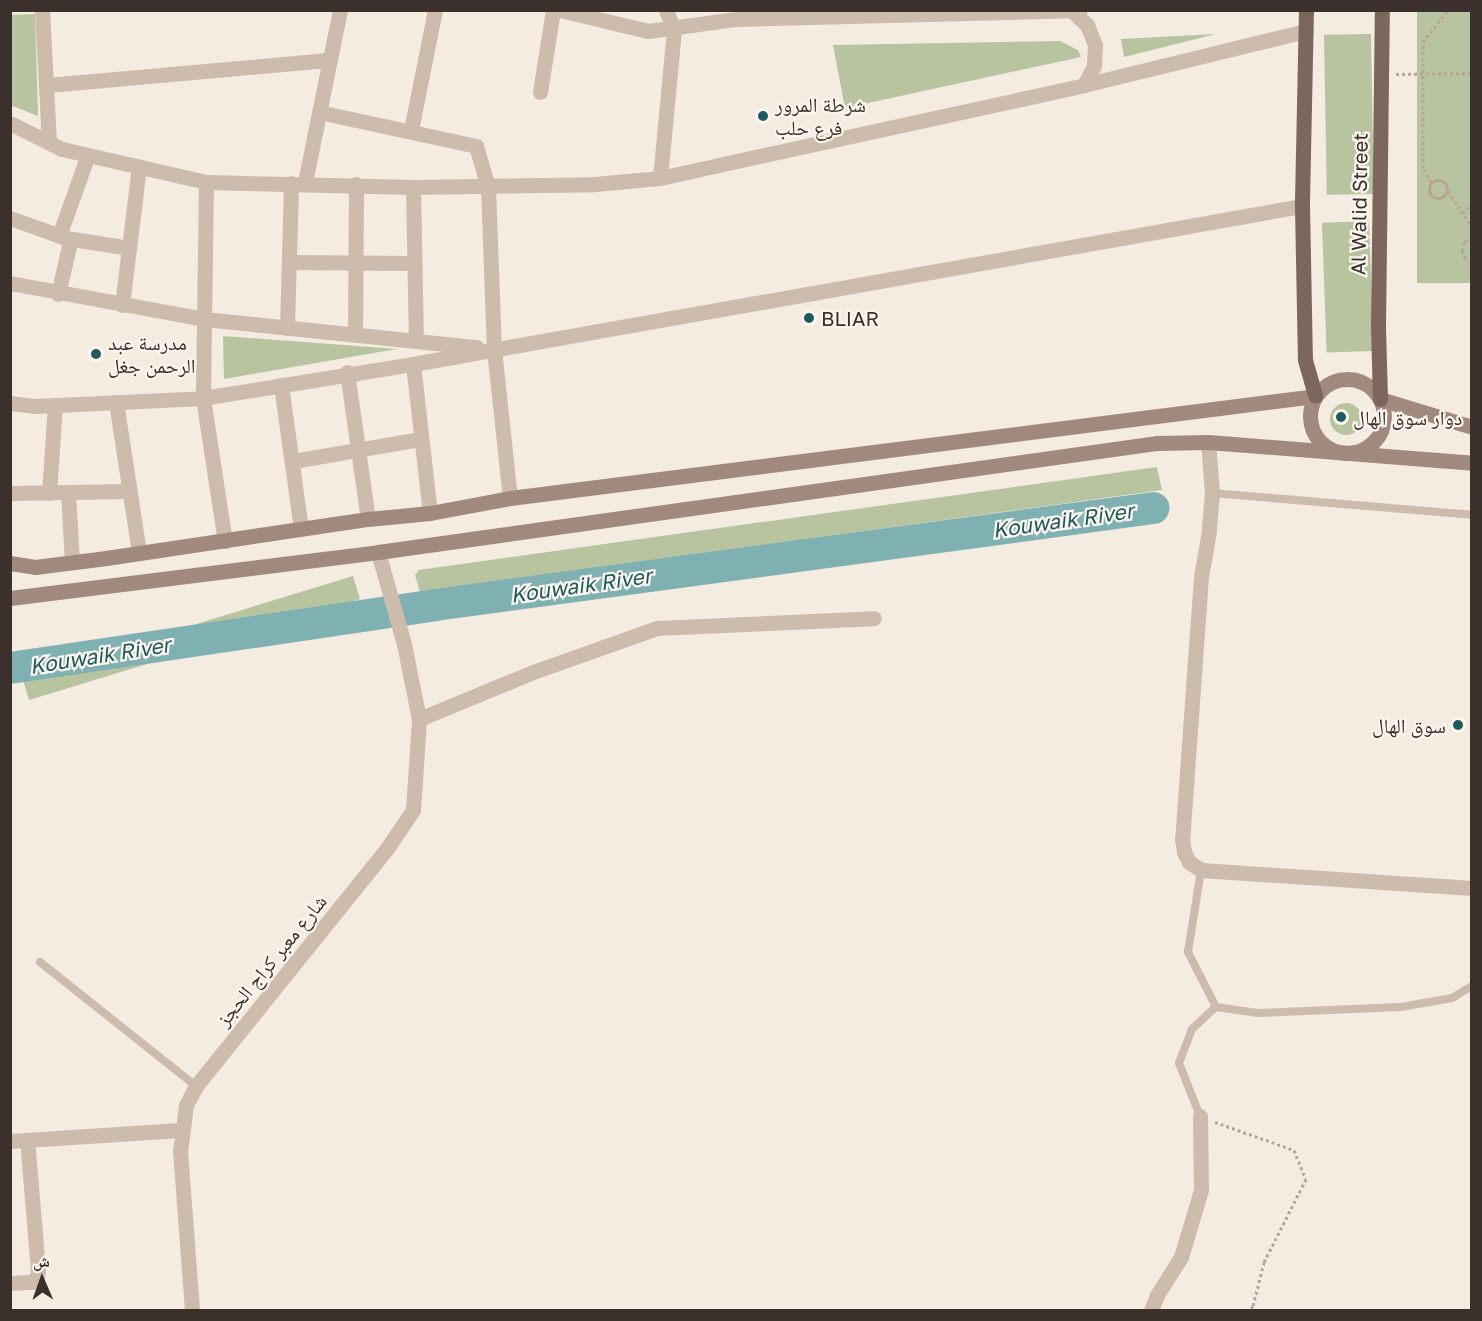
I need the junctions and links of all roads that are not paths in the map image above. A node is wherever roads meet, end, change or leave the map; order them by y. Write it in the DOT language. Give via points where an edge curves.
graph roads {
  1 [pos="42,10"];
  2 [pos="340,10"];
  3 [pos="435,10"];
  4 [pos="553,10"];
  5 [pos="560,10"];
  6 [pos="666,10"];
  7 [pos="1080,10"];
  8 [pos="1305,10"];
  9 [pos="1382,10"];
  10 [pos="1072,11"];
  11 [pos="579,13"];
  12 [pos="674,30"];
  13 [pos="1305,31"];
  14 [pos="330,60"];
  15 [pos="48,84"];
  16 [pos="1084,85"];
  17 [pos="540,92"];
  18 [pos="319,112"];
  19 [pos="10,123"];
  20 [pos="411,130"];
  21 [pos="49,142"];
  22 [pos="88,155"];
  23 [pos="139,166"];
  24 [pos="660,178"];
  25 [pos="206,182"];
  26 [pos="298,183"];
  27 [pos="356,184"];
  28 [pos="413,187"];
  29 [pos="488,187"];
  30 [pos="1302,206"];
  31 [pos="10,218"];
  32 [pos="66,238"];
  33 [pos="129,248"];
  34 [pos="289,262"];
  35 [pos="355,263"];
  36 [pos="414,263"];
  37 [pos="10,283"];
  38 [pos="58,294"];
  39 [pos="122,305"];
  40 [pos="204,319"];
  41 [pos="287,328"];
  42 [pos="355,334"];
  43 [pos="416,341"];
  44 [pos="494,349"];
  45 [pos="412,364"];
  46 [pos="347,372"];
  47 [pos="281,385"];
  48 [pos="1316,396"];
  49 [pos="203,398"];
  50 [pos="1380,399"];
  51 [pos="116,402"];
  52 [pos="10,403"];
  53 [pos="55,405"];
  54 [pos="1472,426"];
  55 [pos="421,439"];
  56 [pos="1208,442"];
  57 [pos="358,451"];
  58 [pos="1347,453"];
  59 [pos="293,461"];
  60 [pos="1472,463"];
  61 [pos="129,491"];
  62 [pos="49,493"];
  63 [pos="68,493"];
  64 [pos="1212,493"];
  65 [pos="11,497"];
  66 [pos="510,498"];
  67 [pos="430,513"];
  68 [pos="1472,515"];
  69 [pos="368,519"];
  70 [pos="301,529"];
  71 [pos="225,541"];
  72 [pos="378,552"];
  73 [pos="139,553"];
  74 [pos="72,562"];
  75 [pos="10,563"];
  76 [pos="10,598"];
  77 [pos="874,618"];
  78 [pos="418,719"];
  79 [pos="1201,870"];
  80 [pos="1472,888"];
  81 [pos="40,962"];
  82 [pos="1472,986"];
  83 [pos="1215,1007"];
  84 [pos="196,1086"];
  85 [pos="1200,1116"];
  86 [pos="182,1130"];
  87 [pos="27,1140"];
  88 [pos="10,1141"];
  89 [pos="10,1283"];
  90 [pos="192,1311"];
  91 [pos="1151,1311"];
  1 -- 15 [label="street"];
  2 -- 14 [label="street"];
  3 -- 20 [label="street"];
  4 -- 17 [label="street"];
  5 -- 11 [label="street"];
  6 -- 12 [label="street"];
  7 -- 10 [label="street"];
  8 -- 13 [label="main road"];
  9 -- 50 [label="main road, Al Walid Street"];
  10 -- 12 [label="street" via="736,19 694,23"];
  10 -- 16 [label="street" via="1087,25 1095,45 1094,66"];
  11 -- 12 [label="street" via="648,31"];
  12 -- 24 [label="street"];
  13 -- 16 [label="street"];
  13 -- 30 [label="main road"];
  14 -- 15 [label="street"];
  14 -- 18 [label="street"];
  15 -- 21 [label="street"];
  16 -- 24 [label="street"];
  18 -- 20 [label="street"];
  18 -- 26 [label="street"];
  19 -- 21 [label="street"];
  20 -- 29 [label="street" via="476,146"];
  21 -- 22 [label="street"];
  22 -- 23 [label="street"];
  22 -- 32 [label="street" via="60,233"];
  23 -- 25 [label="street"];
  23 -- 33 [label="street"];
  24 -- 29 [label="street"];
  25 -- 26 [label="street"];
  25 -- 40 [label="street"];
  26 -- 27 [label="street"];
  26 -- 34 [label="street"];
  27 -- 28 [label="street"];
  27 -- 35 [label="street"];
  28 -- 29 [label="street"];
  28 -- 36 [label="street"];
  29 -- 44 [label="street"];
  30 -- 44 [label="street"];
  30 -- 48 [label="main road" via="1305,360"];
  31 -- 32 [label="street"];
  32 -- 33 [label="street"];
  32 -- 38 [label="street" via="70,242"];
  33 -- 39 [label="street"];
  34 -- 35 [label="street"];
  34 -- 41 [label="street"];
  35 -- 36 [label="street"];
  35 -- 42 [label="street"];
  36 -- 43 [label="street"];
  37 -- 38 [label="street"];
  38 -- 39 [label="street"];
  39 -- 40 [label="street"];
  40 -- 41 [label="street"];
  40 -- 49 [label="street"];
  41 -- 42 [label="street"];
  42 -- 43 [label="street"];
  43 -- 44 [label="street"];
  44 -- 45 [label="street"];
  44 -- 66 [label="street"];
  45 -- 46 [label="street"];
  45 -- 55 [label="street"];
  46 -- 47 [label="street"];
  46 -- 57 [label="street"];
  47 -- 49 [label="street"];
  47 -- 59 [label="street"];
  48 -- 50 [label="main road" via="1333,381 1354,379 1365,383"];
  48 -- 58 [label="main road" via="1310,417 1317,438 1336,451"];
  48 -- 66 [label="main road"];
  49 -- 51 [label="street"];
  49 -- 71 [label="street"];
  50 -- 54 [label="main road"];
  50 -- 58 [label="main road" via="1384,420 1376,439 1368,447"];
  51 -- 53 [label="street"];
  51 -- 61 [label="street"];
  52 -- 53 [label="street"];
  53 -- 62 [label="street"];
  55 -- 57 [label="street"];
  55 -- 67 [label="street"];
  56 -- 58 [label="main road"];
  56 -- 64 [label="street"];
  56 -- 72 [label="main road" via="1157,443"];
  57 -- 59 [label="street"];
  57 -- 69 [label="street"];
  58 -- 60 [label="main road"];
  59 -- 70 [label="street"];
  61 -- 63 [label="street"];
  61 -- 73 [label="street"];
  62 -- 63 [label="street"];
  62 -- 65 [label="street"];
  63 -- 74 [label="street"];
  64 -- 68 [label="lane"];
  64 -- 79 [label="street" via="1201,577 1182,839 1189,862"];
  66 -- 67 [label="main road"];
  67 -- 69 [label="main road"];
  69 -- 70 [label="main road"];
  70 -- 71 [label="main road"];
  71 -- 73 [label="main road"];
  72 -- 76 [label="main road"];
  72 -- 78 [label="street, شارع معبر كراج الحجز" via="404,644"];
  73 -- 74 [label="main road"];
  74 -- 75 [label="main road" via="35,567"];
  77 -- 78 [label="street" via="657,628 533,672"];
  78 -- 84 [label="street, شارع معبر كراج الحجز" via="413,810 388,847"];
  79 -- 80 [label="street"];
  79 -- 83 [label="lane" via="1188,952"];
  81 -- 84 [label="lane"];
  82 -- 83 [label="lane" via="1452,998 1401,1007 1258,1012"];
  83 -- 85 [label="lane" via="1192,1029 1179,1063"];
  84 -- 86 [label="street, شارع معبر كراج الحجز" via="186,1105"];
  85 -- 91 [label="street" via="1201,1190 1181,1257"];
  86 -- 87 [label="street"];
  86 -- 90 [label="street, شارع معبر كراج الحجز" via="180,1152"];
  87 -- 88 [label="street"];
  87 -- 89 [label="street" via="38,1270 32,1282"];
}
